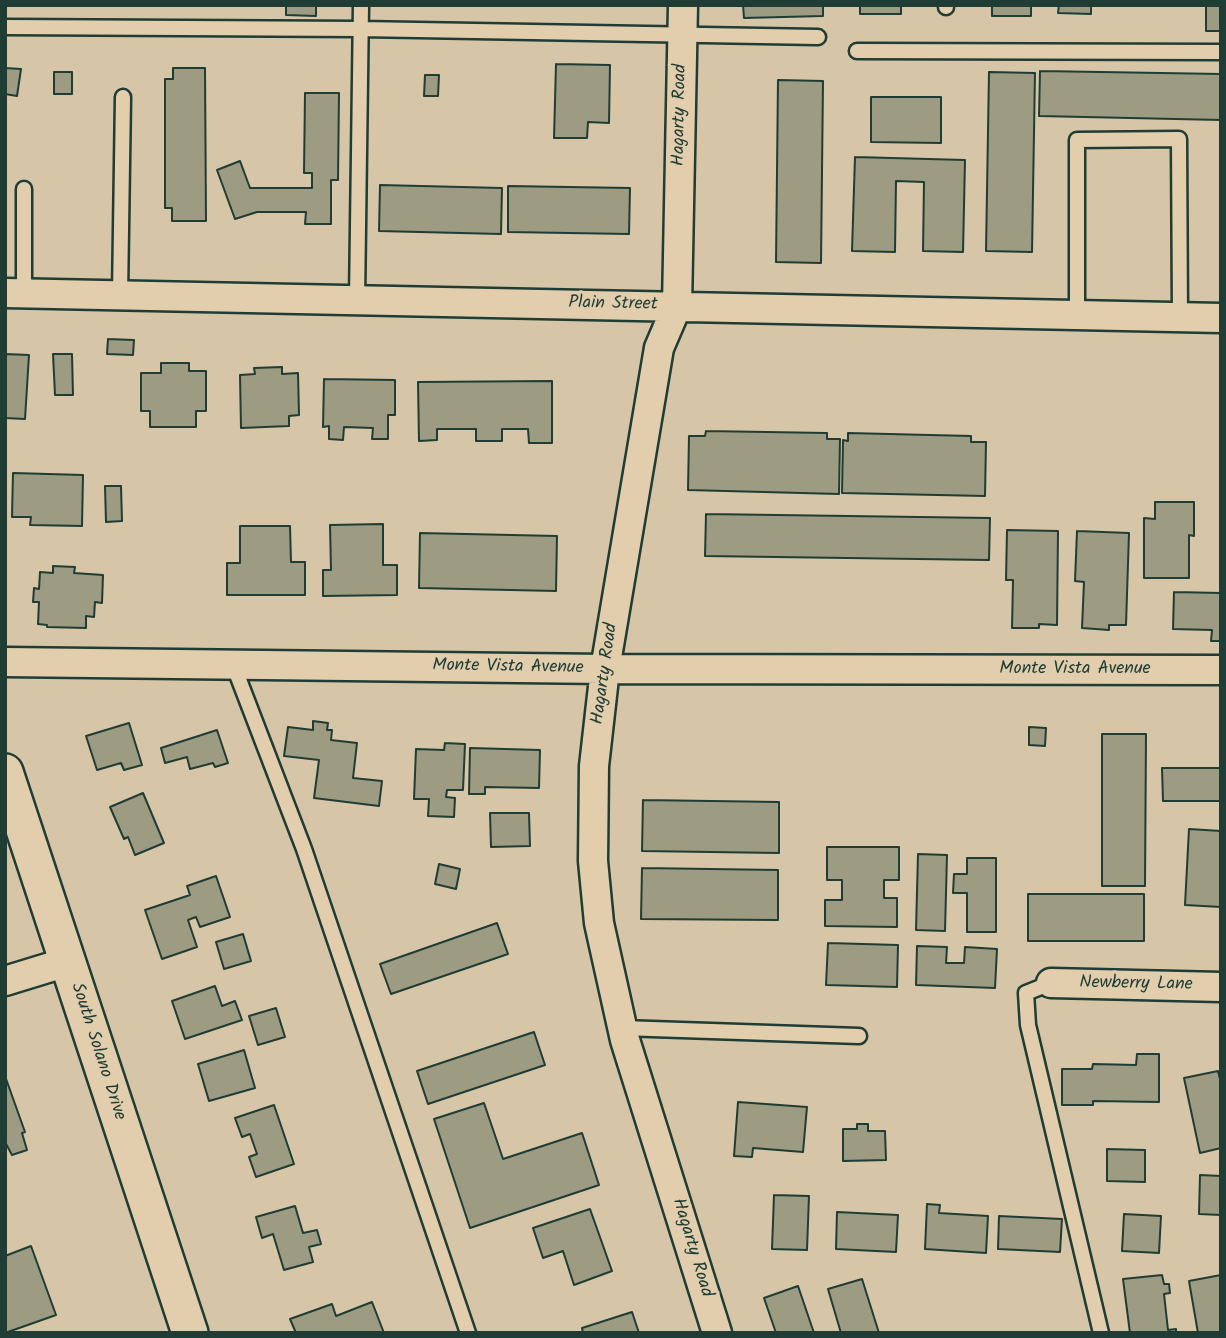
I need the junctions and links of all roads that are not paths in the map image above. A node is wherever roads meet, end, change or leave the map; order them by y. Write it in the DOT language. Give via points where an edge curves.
graph roads {
  1 [pos="360,5"];
  2 [pos="682,5"];
  3 [pos="5,27"];
  4 [pos="360,29"];
  5 [pos="682,34"];
  6 [pos="818,37"];
  7 [pos="857,51"];
  8 [pos="1221,52"];
  9 [pos="123,97"];
  10 [pos="24,189"];
  11 [pos="15,293"];
  12 [pos="120,295"];
  13 [pos="357,300"];
  14 [pos="677,306"];
  15 [pos="1077,315"];
  16 [pos="1180,317"];
  17 [pos="1221,318"];
  18 [pos="5,662"];
  19 [pos="233,664"];
  20 [pos="605,669"];
  21 [pos="1221,670"];
  22 [pos="5,772"];
  23 [pos="67,962"];
  24 [pos="5,981"];
  25 [pos="1051,983"];
  26 [pos="1221,987"];
  27 [pos="622,1028"];
  28 [pos="859,1036"];
  29 [pos="190,1333"];
  30 [pos="468,1333"];
  31 [pos="717,1333"];
  32 [pos="1101,1333"];
  1 -- 4 [label="lane"];
  2 -- 5 [label="street, Hagarty Road"];
  3 -- 4 [label="lane"];
  4 -- 5 [label="lane"];
  4 -- 13 [label="lane"];
  5 -- 6 [label="lane"];
  5 -- 14 [label="street, Hagarty Road"];
  7 -- 8 [label="lane"];
  9 -- 12 [label="lane"];
  10 -- 11 [label="lane"];
  11 -- 12 [label="street, Plain Street"];
  12 -- 13 [label="street, Plain Street"];
  13 -- 14 [label="street, Plain Street"];
  14 -- 15 [label="street, Plain Street"];
  14 -- 20 [label="street, Hagarty Road" via="659,348"];
  15 -- 16 [label="street, Plain Street"];
  15 -- 16 [label="lane" via="1077,139 1180,139"];
  16 -- 17 [label="street, Plain Street"];
  18 -- 19 [label="street, Monte Vista Avenue"];
  19 -- 20 [label="street, Monte Vista Avenue"];
  19 -- 30 [label="lane" via="304,849"];
  20 -- 21 [label="street, Monte Vista Avenue"];
  20 -- 27 [label="street, Hagarty Road" via="594,766 593,861 599,923"];
  22 -- 23 [label="street, South Solano Drive"];
  23 -- 24 [label="street"];
  23 -- 29 [label="street, South Solano Drive"];
  25 -- 26 [label="street, Newberry Lane"];
  25 -- 32 [label="lane" via="1026,993 1028,1025"];
  27 -- 28 [label="lane"];
  27 -- 31 [label="street, Hagarty Road"];
}
